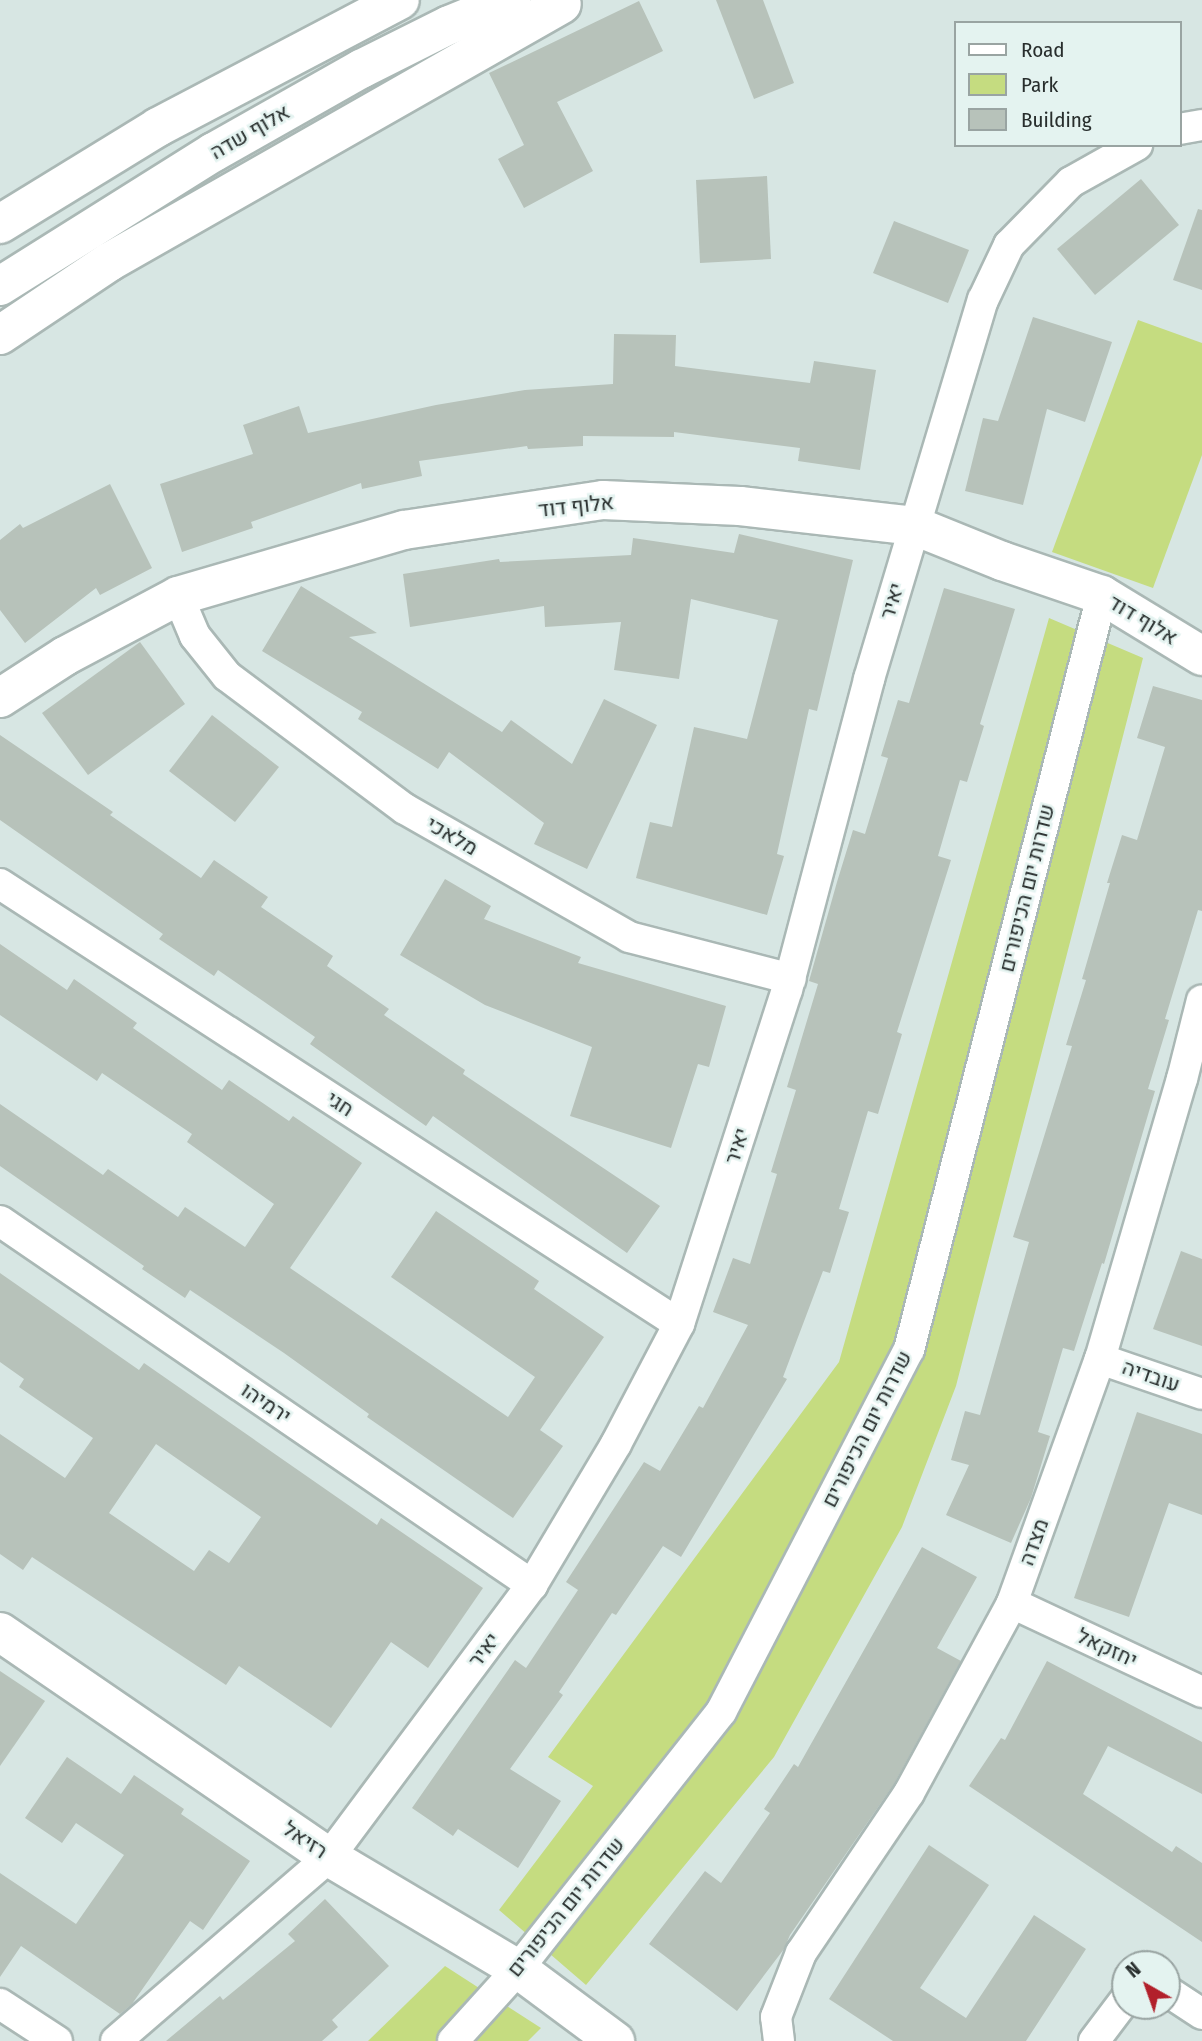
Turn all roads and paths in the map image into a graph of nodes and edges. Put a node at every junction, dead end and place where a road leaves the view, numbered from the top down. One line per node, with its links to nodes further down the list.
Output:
1 (387, 0): 5 (street)
2 (400, 0): 5 (street)
3 (511, 0): 6 (street, אלוף שדה)
4 (568, 2): 6 (street); 12 (street)
5 (326, 37): 10 (street)
6 (361, 69): 11 (street, אלוף שדה)
7 (1202, 125): 8 (street)
8 (1181, 129)
9 (1133, 147): 13 (street, יאיר)
10 (0, 224)
11 (0, 286)
12 (0, 335)
13 (915, 526): 14 (street, אלוף דוד); 15 (street, אלוף דוד); 19 (street, יאיר)
14 (1102, 595): 16 (street, אלוף דוד); 31 (street, שדרות יום הכיפורים)
15 (178, 596): 17 (street, אלוף דוד); 19 (street, מלאכי)
16 (1202, 656)
17 (0, 698)
18 (0, 884): 23 (street, חגי)
19 (791, 979): 23 (street, יאיר)
20 (1202, 1000): 21 (street, מצדה)
21 (1192, 1081): 24 (street, מצדה)
22 (0, 1222): 26 (street, ירמיהו)
23 (679, 1324): 26 (street, יאיר)
24 (1100, 1359): 25 (street, עובדיה); 27 (street, מצדה)
25 (1202, 1394)
26 (532, 1585): 30 (street, יאיר)
27 (1012, 1603): 29 (street, יחזקאל); 40 (street, מצדה)
28 (0, 1632): 30 (street, רזיאל)
29 (1202, 1692)
30 (329, 1857): 31 (street, רזיאל); 37 (street, יאיר)
31 (518, 1969): 38 (street, שדרות יום הכיפורים); 39 (street, רזיאל)
32 (1181, 2000): 34 (street)
33 (0, 2004): 36 (street)
34 (1202, 2014)
35 (1111, 2019): 41 (street)
36 (57, 2041)
37 (117, 2041)
38 (453, 2041)
39 (615, 2041)
40 (779, 2041)
41 (1094, 2041)

